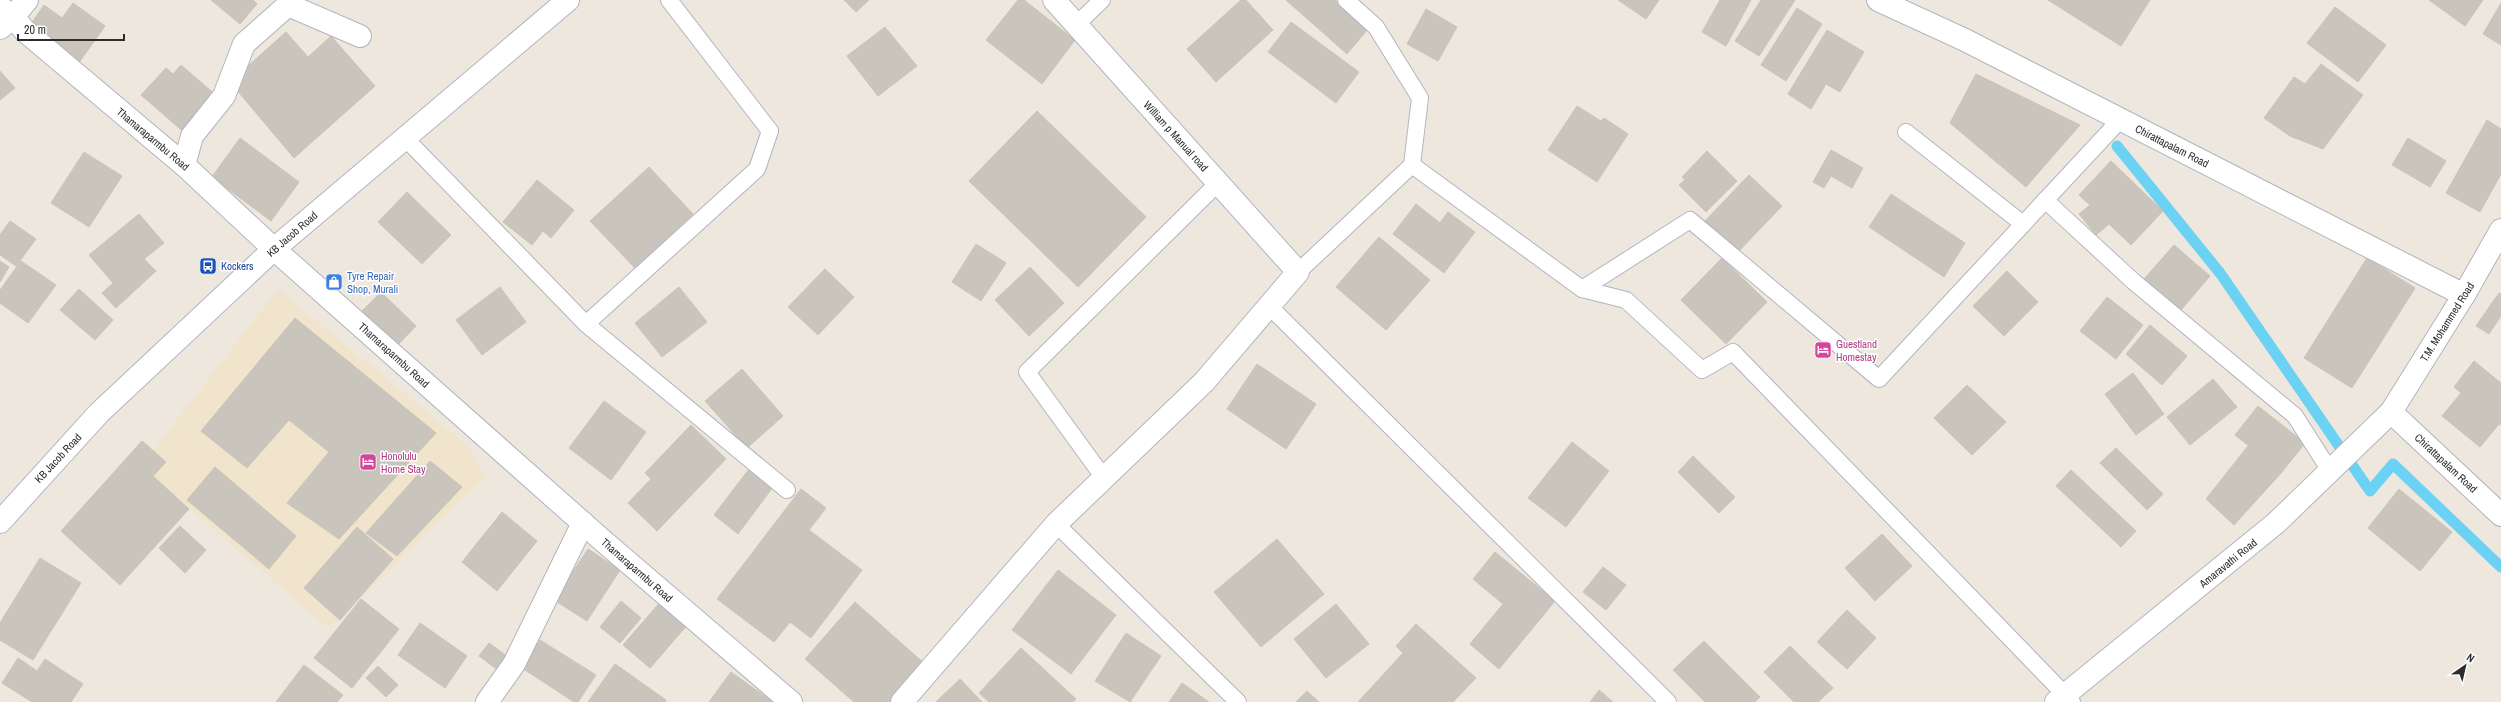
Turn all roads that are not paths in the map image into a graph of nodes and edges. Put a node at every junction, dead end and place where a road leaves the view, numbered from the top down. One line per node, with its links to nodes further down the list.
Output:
1 (27, 0): 8 (street)
2 (568, 0): 13 (street, KB Jacob Road)
3 (669, 0): 25 (lane)
4 (1054, 0): 9 (street, William p Manual road)
5 (1102, 0): 9 (lane)
6 (1346, 0): 15 (lane)
7 (1878, 0): 11 (street, Chirattapalam Road)
8 (4, 17): 14 (street, Thamaraparmbu Road)
9 (1076, 25): 16 (street, William p Manual road)
10 (360, 36): 14 (street)
11 (2120, 120): 17 (lane); 23 (street, Chirattapalam Road)
12 (1906, 132): 18 (lane)
13 (405, 138): 20 (street, KB Jacob Road); 25 (lane)
14 (184, 165): 20 (street, Thamaraparmbu Road)
15 (1412, 166): 21 (lane); 22 (lane)
16 (1218, 183): 21 (street, William p Manual road); 28 (lane)
17 (2045, 200): 18 (lane); 27 (lane)
18 (2024, 224): 22 (lane)
19 (2501, 230): 23 (street, T.M. Mohammed Road)
20 (274, 248): 31 (street, KB Jacob Road); 32 (street, Thamaraparmbu Road)
21 (1298, 272): 24 (street)
22 (1582, 289): 34 (lane)
23 (2464, 295): 26 (street, T.M. Mohammed Road)
24 (1269, 306): 28 (street); 39 (lane)
25 (586, 324): 29 (lane)
26 (2391, 412): 27 (street, Amaravathi Road); 30 (street, Chirattapalam Road)
27 (2334, 468): 34 (street, Amaravathi Road)
28 (1104, 478): 33 (street)
29 (787, 490)
30 (2501, 515)
31 (0, 522)
32 (583, 523): 35 (street); 36 (street, Thamaraparmbu Road)
33 (1056, 524): 37 (street); 38 (lane)
34 (2064, 700)
35 (487, 702)
36 (791, 702)
37 (902, 702)
38 (1238, 702)
39 (1668, 702)

